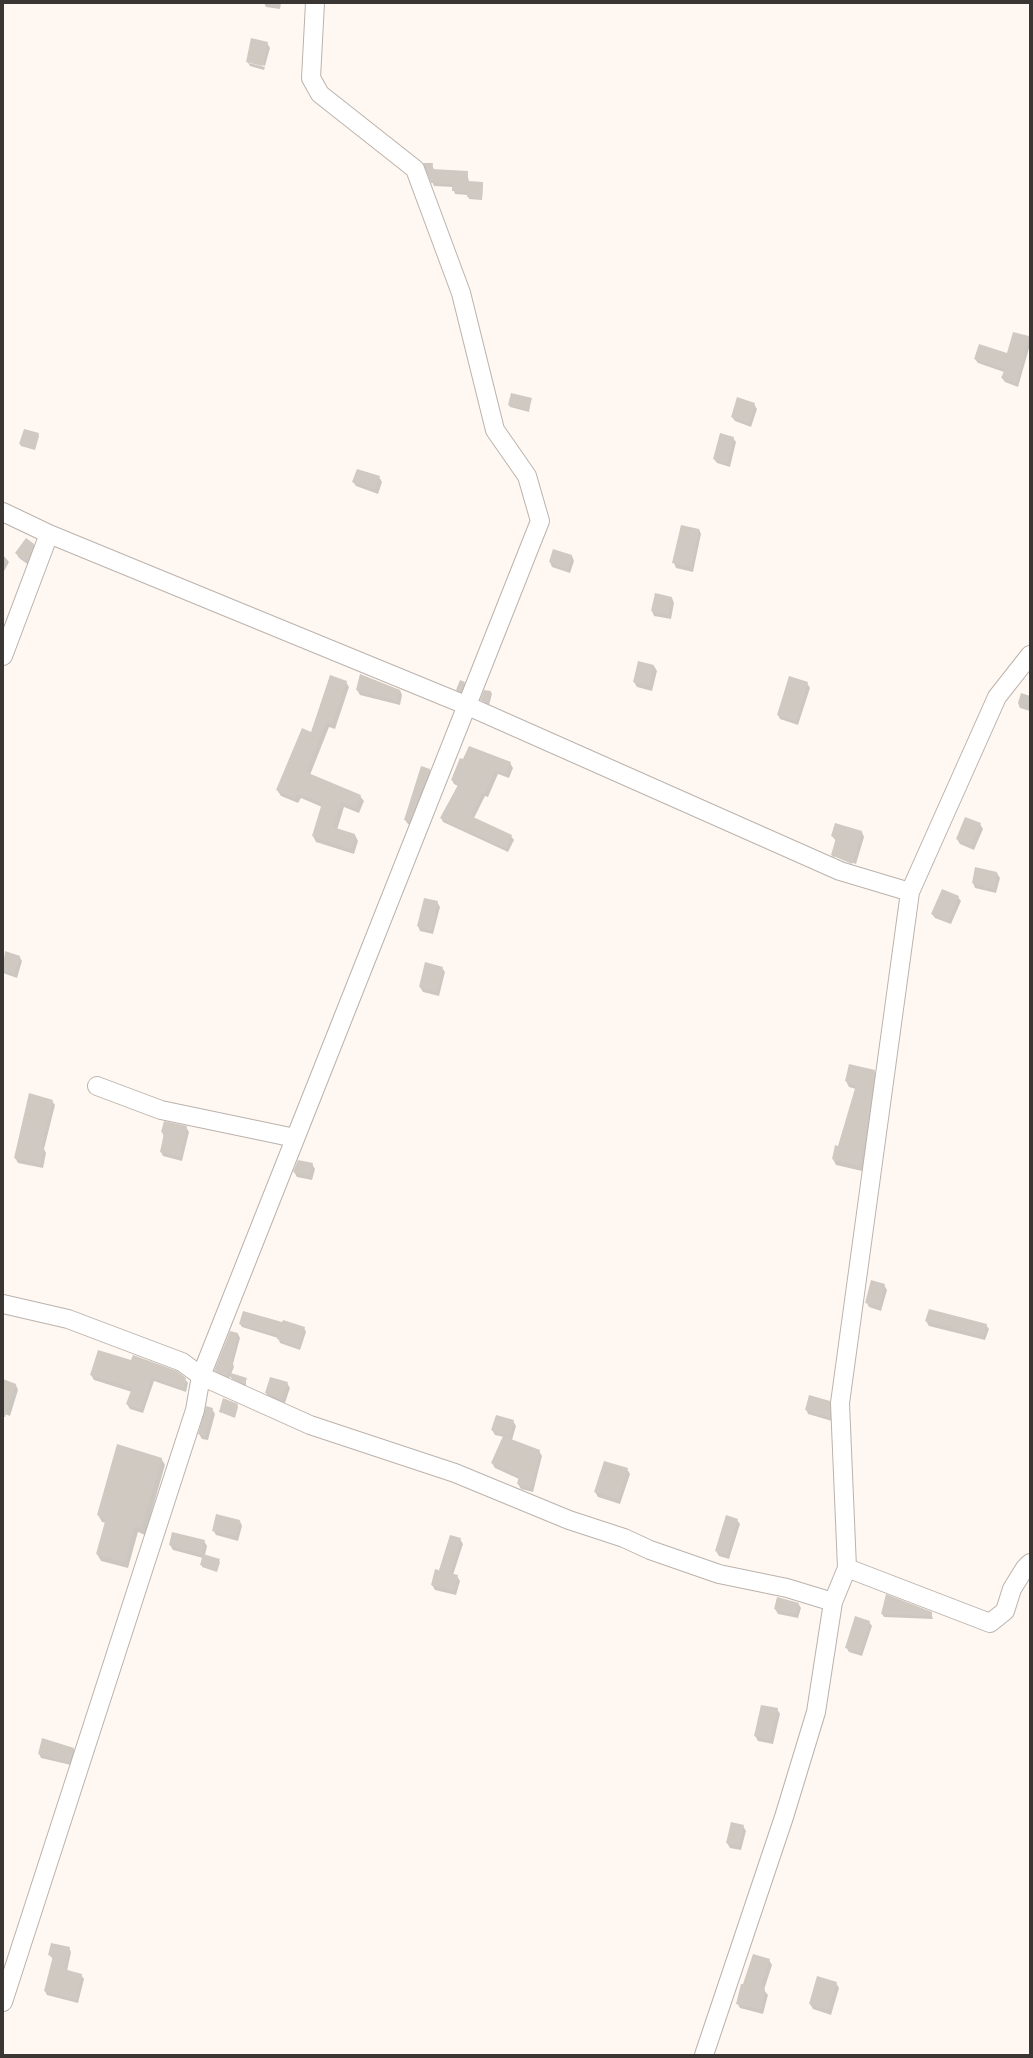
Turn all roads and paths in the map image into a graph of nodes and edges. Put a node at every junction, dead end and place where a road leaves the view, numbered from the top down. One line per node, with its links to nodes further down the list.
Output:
1 (315, 3): 6 (street)
2 (3, 512): 3 (street)
3 (49, 534): 5 (street); 6 (street)
4 (1030, 655): 7 (street)
5 (3, 656)
6 (468, 706): 7 (street); 9 (street)
7 (910, 892): 13 (street)
8 (97, 1086): 9 (street)
9 (295, 1138): 11 (street)
10 (3, 1304): 11 (street)
11 (201, 1376): 14 (street); 15 (street)
12 (1030, 1563): 13 (street)
13 (847, 1568): 14 (street)
14 (833, 1602): 16 (street)
15 (3, 2002)
16 (704, 2055)

